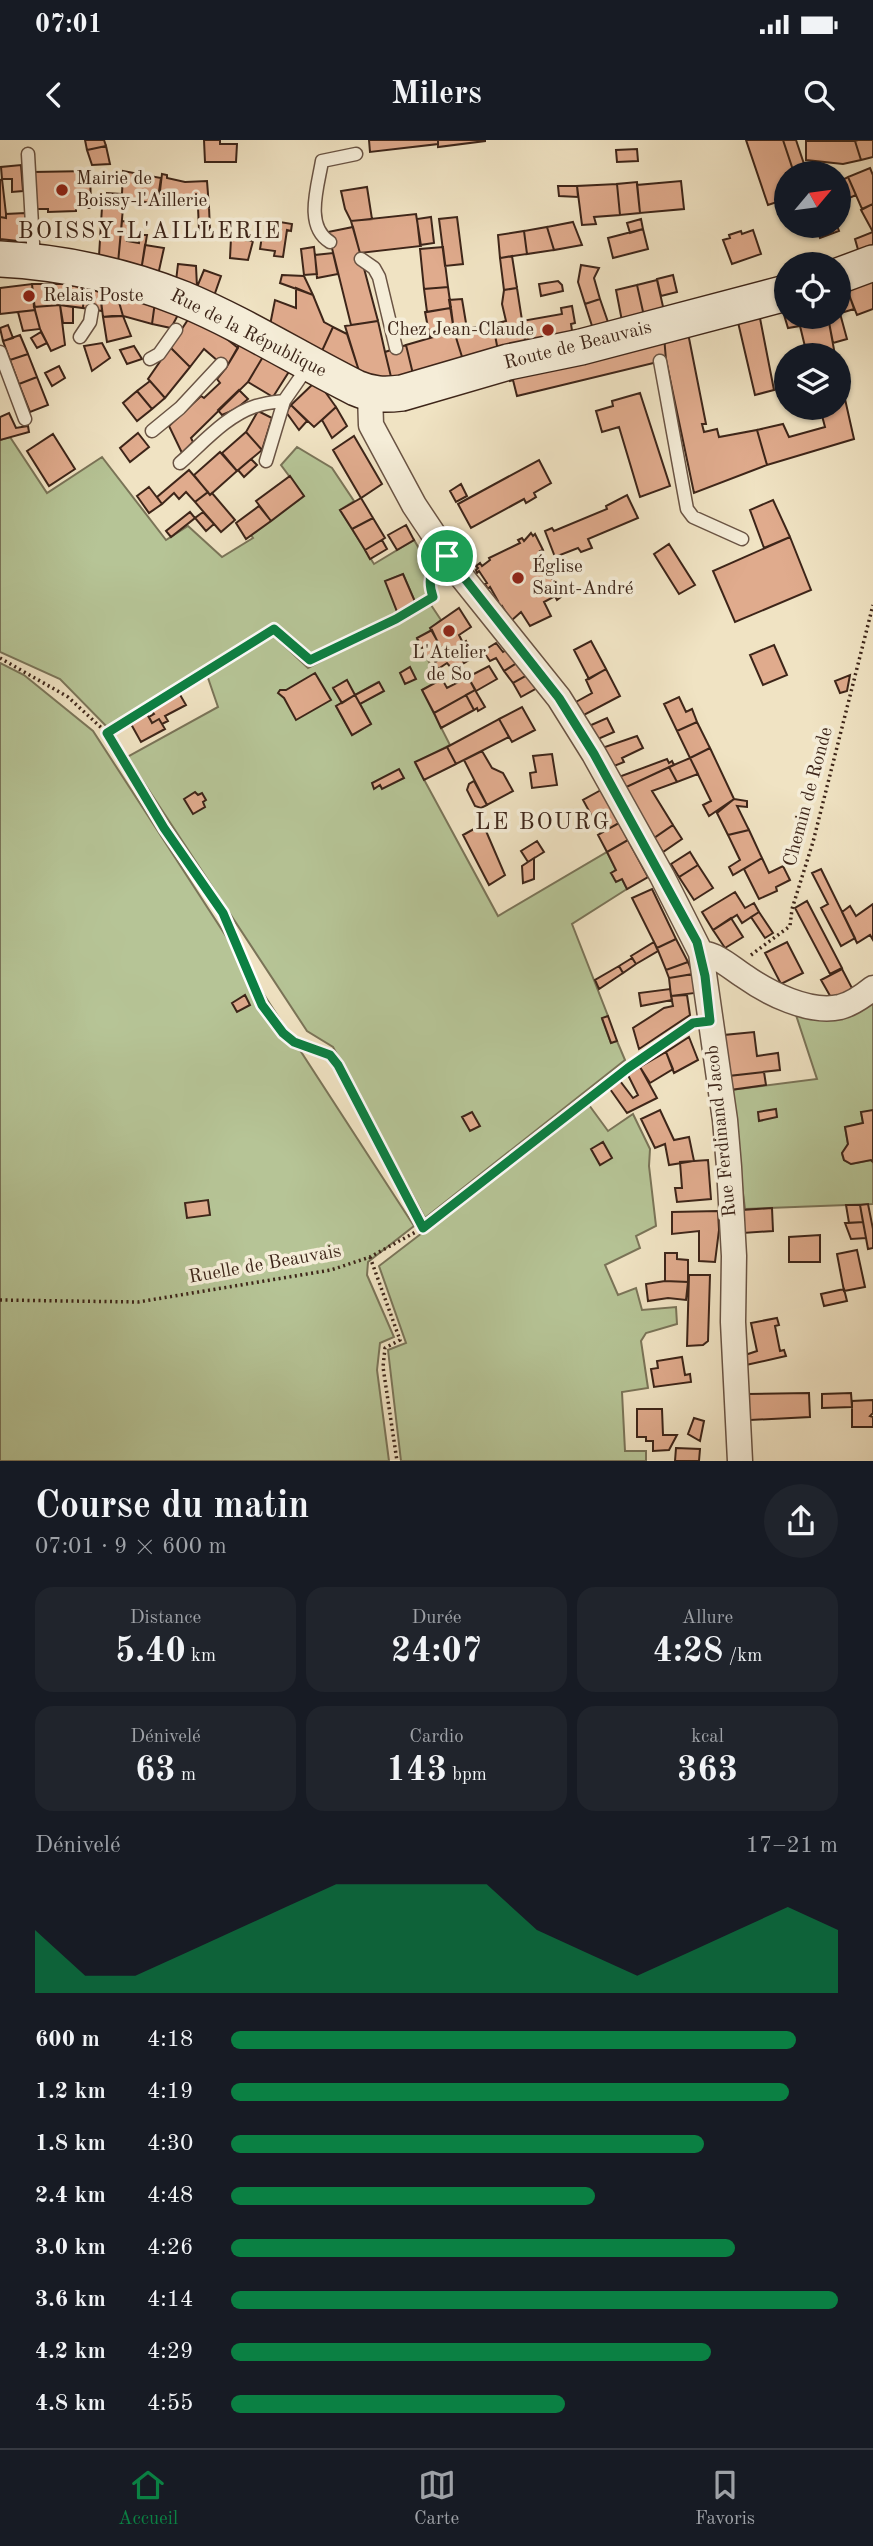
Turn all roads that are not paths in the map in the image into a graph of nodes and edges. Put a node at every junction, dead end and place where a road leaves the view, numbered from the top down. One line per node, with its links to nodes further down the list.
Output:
1 (29, 154): 5 (lane)
2 (356, 154): 3 (lane)
3 (330, 242)
4 (361, 259): 13 (lane)
5 (17, 260): 10 (main road, Rue de la République)
6 (873, 263): 7 (main road)
7 (851, 271)
8 (774, 298): 12 (main road, Route de Beauvais)
9 (92, 310): 11 (lane)
10 (185, 315): 15 (lane); 17 (main road, Rue de la République)
11 (80, 337)
12 (656, 342): 18 (main road, Route de Beauvais); 24 (lane)
13 (396, 348)
14 (0, 352): 20 (lane)
15 (150, 359)
16 (221, 364): 21 (lane)
17 (309, 365): 18 (main road, Rue de la République); 19 (lane)
18 (370, 394): 25 (street, Rue Ferdinand Jacob)
19 (284, 401): 22 (lane); 23 (lane)
20 (25, 419)
21 (152, 430)
22 (266, 461)
23 (180, 463)
24 (742, 539)
25 (701, 953): 26 (street); 27 (street, Rue Ferdinand Jacob)
26 (873, 988)
27 (740, 1461)

